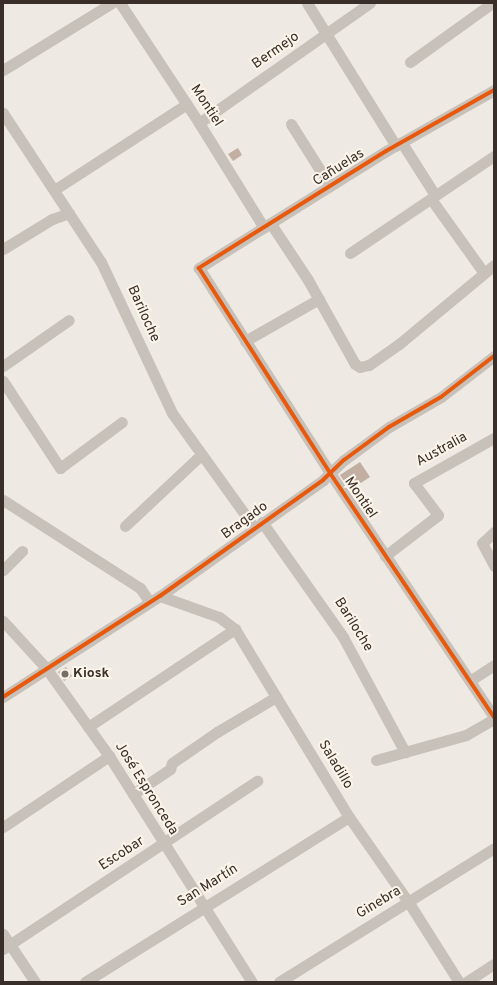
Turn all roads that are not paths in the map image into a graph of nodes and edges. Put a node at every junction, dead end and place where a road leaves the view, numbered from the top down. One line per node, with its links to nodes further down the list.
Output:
1 (112, 3): 8 (street)
2 (120, 3): 10 (street, Montiel)
3 (307, 3): 6 (street)
4 (370, 3): 6 (street, Bermejo)
5 (492, 3): 7 (street)
6 (326, 34): 12 (street, Bermejo); 14 (street)
7 (410, 62)
8 (3, 70)
9 (494, 90): 14 (street, Cañuelas)
10 (187, 104): 12 (street, Montiel); 17 (street)
11 (3, 112): 17 (street, Bariloche)
12 (199, 123): 20 (street, Montiel)
13 (291, 124): 16 (street)
14 (399, 145): 16 (street, Cañuelas); 18 (street)
15 (494, 156): 18 (street)
16 (330, 186): 20 (street, Cañuelas)
17 (54, 190): 19 (street, Bariloche)
18 (433, 197): 22 (street); 25 (street)
19 (69, 213): 21 (street); 34 (street, Bariloche)
20 (268, 226): 24 (street, Cañuelas); 26 (street, Montiel)
21 (3, 250)
22 (350, 253)
23 (494, 265): 25 (street)
24 (199, 268): 28 (street, Montiel)
25 (484, 273): 26 (street, Montiel)
26 (319, 299): 28 (street)
27 (69, 320): 30 (street)
28 (245, 342): 35 (street, Montiel)
29 (494, 356): 35 (street, Bragado)
30 (3, 366)
31 (3, 381): 32 (street)
32 (122, 422)
33 (494, 438): 41 (street, Australia)
34 (202, 454): 37 (street, Bariloche); 38 (street)
35 (330, 473): 37 (street, Bragado); 41 (street, Montiel)
36 (3, 500): 45 (street)
37 (258, 525): 44 (street, Bragado); 55 (street, Bariloche)
38 (125, 526)
39 (494, 532): 42 (street)
40 (22, 551): 43 (street)
41 (385, 556): 50 (street, Montiel)
42 (494, 565)
43 (3, 570)
44 (160, 596): 45 (street, Bragado); 47 (street, Saladillo)
45 (149, 602): 49 (street, Bragado)
46 (3, 621): 49 (street, José Espronceda)
47 (235, 629): 52 (street, Saladillo); 54 (street)
48 (494, 665): 50 (street)
49 (46, 668): 51 (street, Bragado); 54 (street, José Espronceda)
50 (471, 680): 53 (street, Montiel)
51 (3, 697)
52 (276, 697): 59 (street); 60 (street, Saladillo)
53 (494, 718): 55 (street)
54 (88, 728): 56 (street, José Espronceda)
55 (405, 752): 57 (street)
56 (109, 756): 59 (street, José Espronceda); 61 (street)
57 (376, 760)
58 (257, 781): 62 (street, Escobar)
59 (133, 794): 62 (street, José Espronceda)
60 (349, 817): 64 (street, Saladillo); 65 (street, San Martín)
61 (3, 826)
62 (164, 845): 65 (street, José Espronceda); 67 (street, Escobar)
63 (494, 848): 64 (street, Ginebra)
64 (409, 903): 72 (street, Ginebra); 73 (street, Saladillo)
65 (204, 906): 70 (street, San Martín); 71 (street, José Espronceda)
66 (3, 934): 67 (street)
67 (6, 946): 69 (street)
68 (494, 964): 74 (street)
69 (35, 982)
70 (85, 982)
71 (252, 982)
72 (279, 982)
73 (459, 982)
74 (466, 982)

